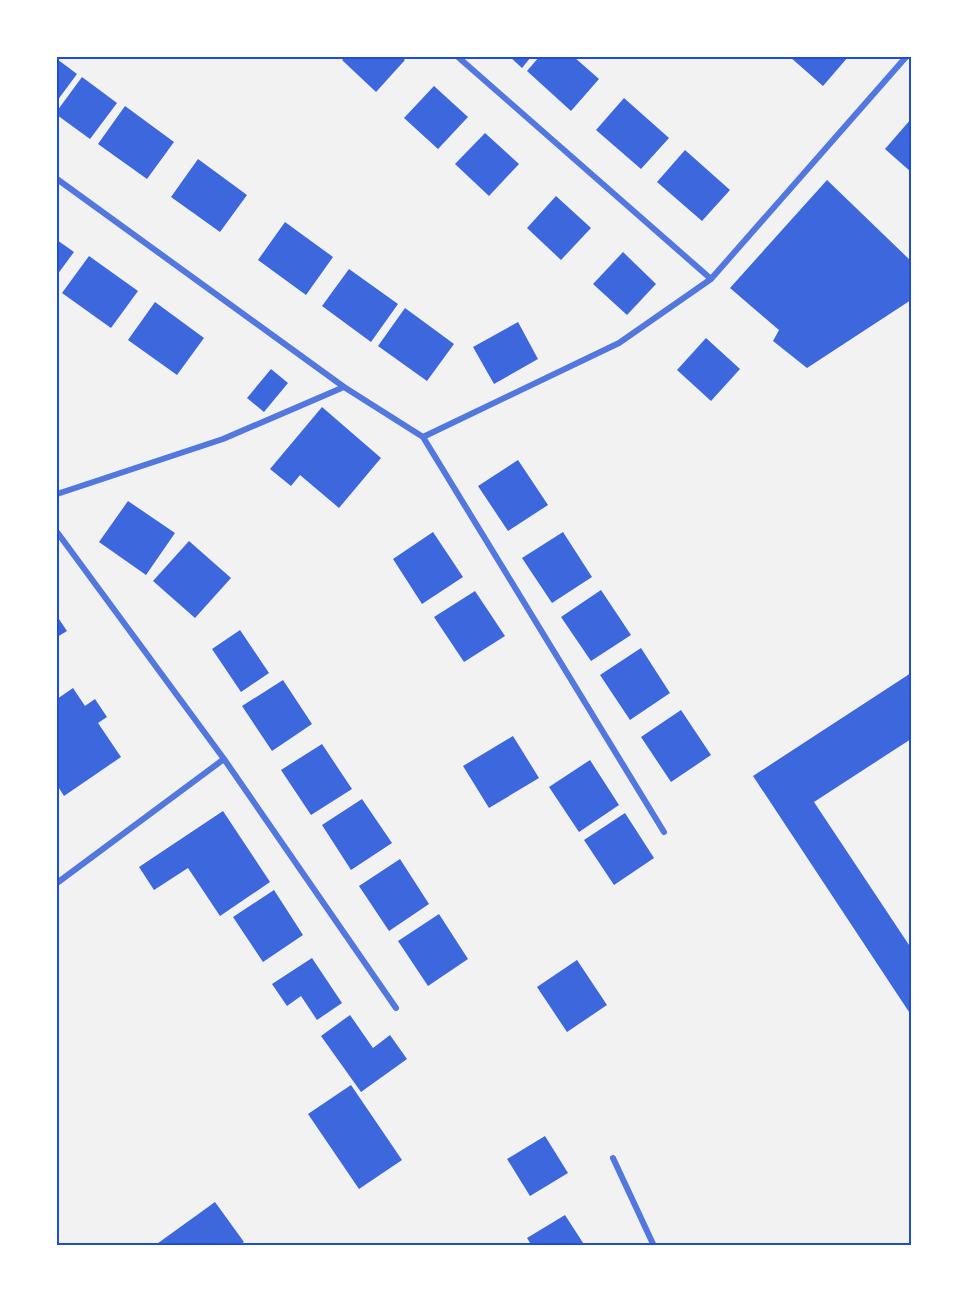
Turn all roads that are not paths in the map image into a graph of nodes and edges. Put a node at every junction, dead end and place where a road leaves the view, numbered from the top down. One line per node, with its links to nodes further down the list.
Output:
1 (458, 57): 4 (street)
2 (906, 57): 4 (street)
3 (57, 179): 5 (street)
4 (711, 279): 6 (street)
5 (344, 387): 6 (street); 7 (street)
6 (423, 437): 10 (street)
7 (57, 494)
8 (57, 532): 9 (street)
9 (224, 759): 11 (street); 12 (street)
10 (664, 832)
11 (57, 883)
12 (396, 1008)
13 (613, 1158): 14 (street)
14 (654, 1246)

